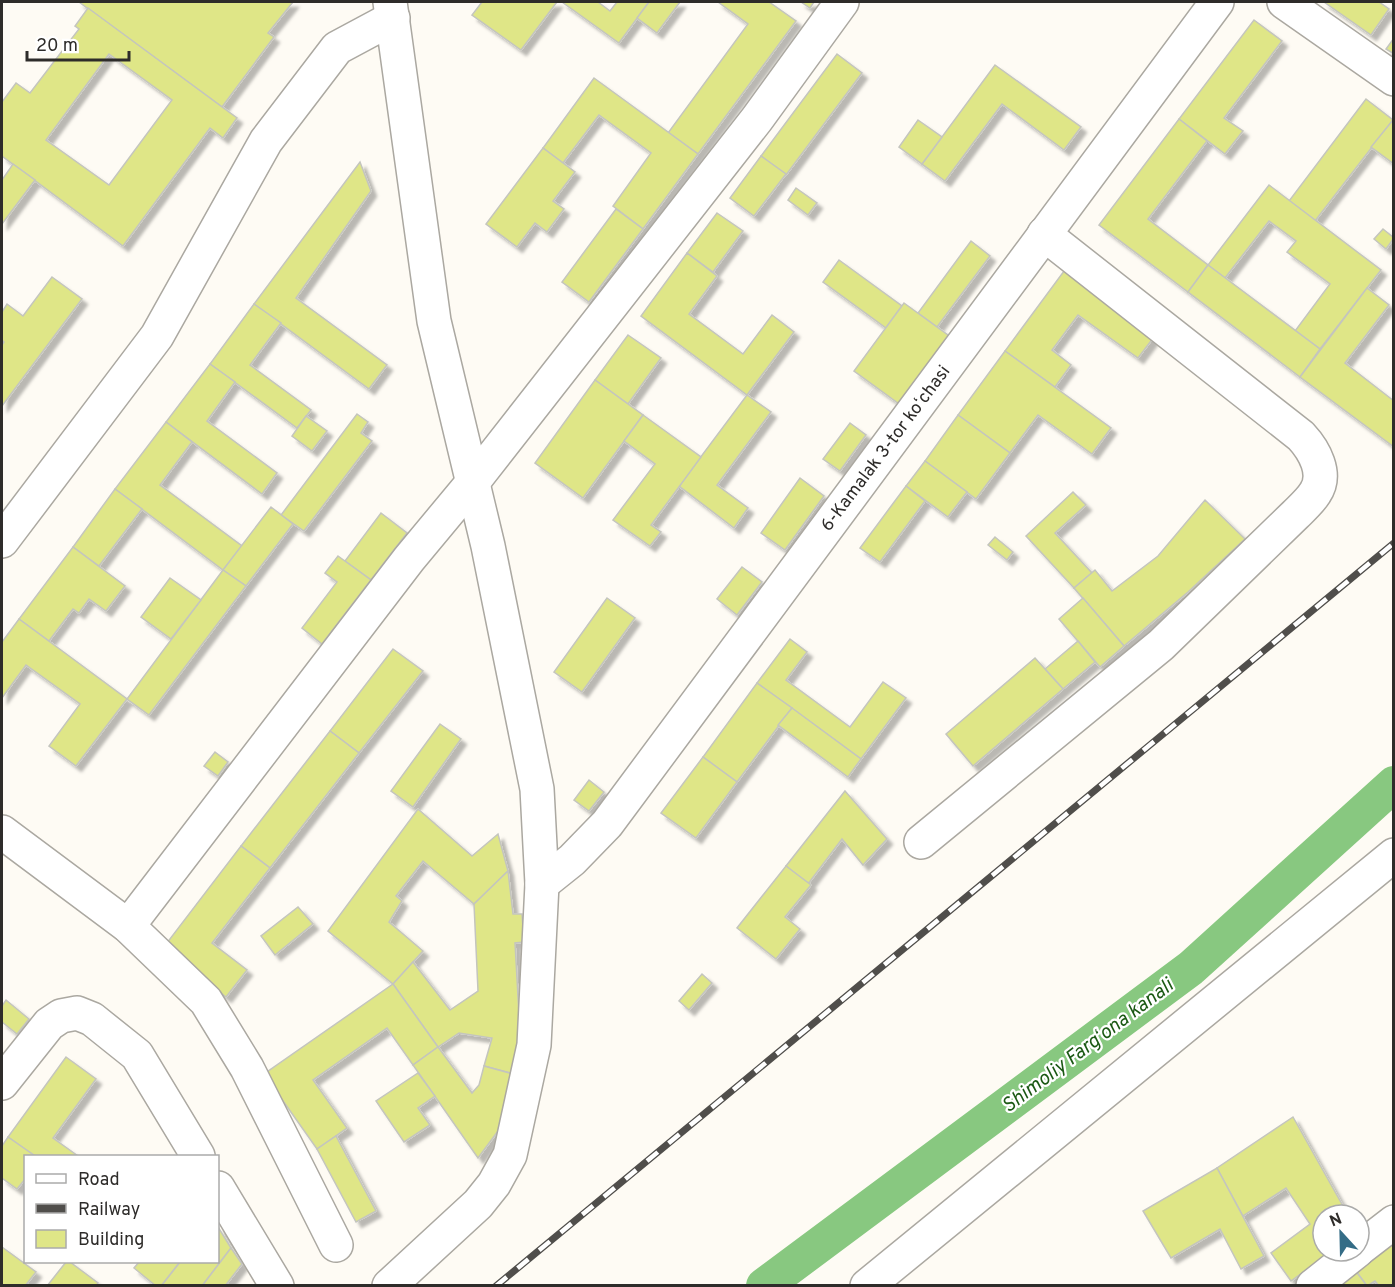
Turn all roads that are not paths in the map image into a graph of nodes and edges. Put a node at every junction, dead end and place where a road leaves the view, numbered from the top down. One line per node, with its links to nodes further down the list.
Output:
1 (842, 2): 7 (street)
2 (1216, 2): 6 (street, 6-Kamalak 3-tor koʻchasi)
3 (1284, 2): 5 (street)
4 (392, 10): 7 (street); 8 (street)
5 (1394, 79)
6 (1044, 234): 10 (street); 12 (street, 6-Kamalak 3-tor koʻchasi)
7 (473, 482): 12 (street); 13 (street)
8 (2, 541)
9 (2, 832): 13 (street)
10 (921, 842)
11 (1394, 855): 23 (street)
12 (542, 884): 22 (street)
13 (128, 926): 19 (street)
14 (2, 1083): 15 (street)
15 (197, 1155)
16 (219, 1190): 21 (street)
17 (1394, 1222): 18 (street)
18 (1371, 1240)
19 (336, 1245)
20 (1342, 1263): 24 (street)
21 (276, 1286)
22 (389, 1286)
23 (867, 1286)
24 (1313, 1286)

